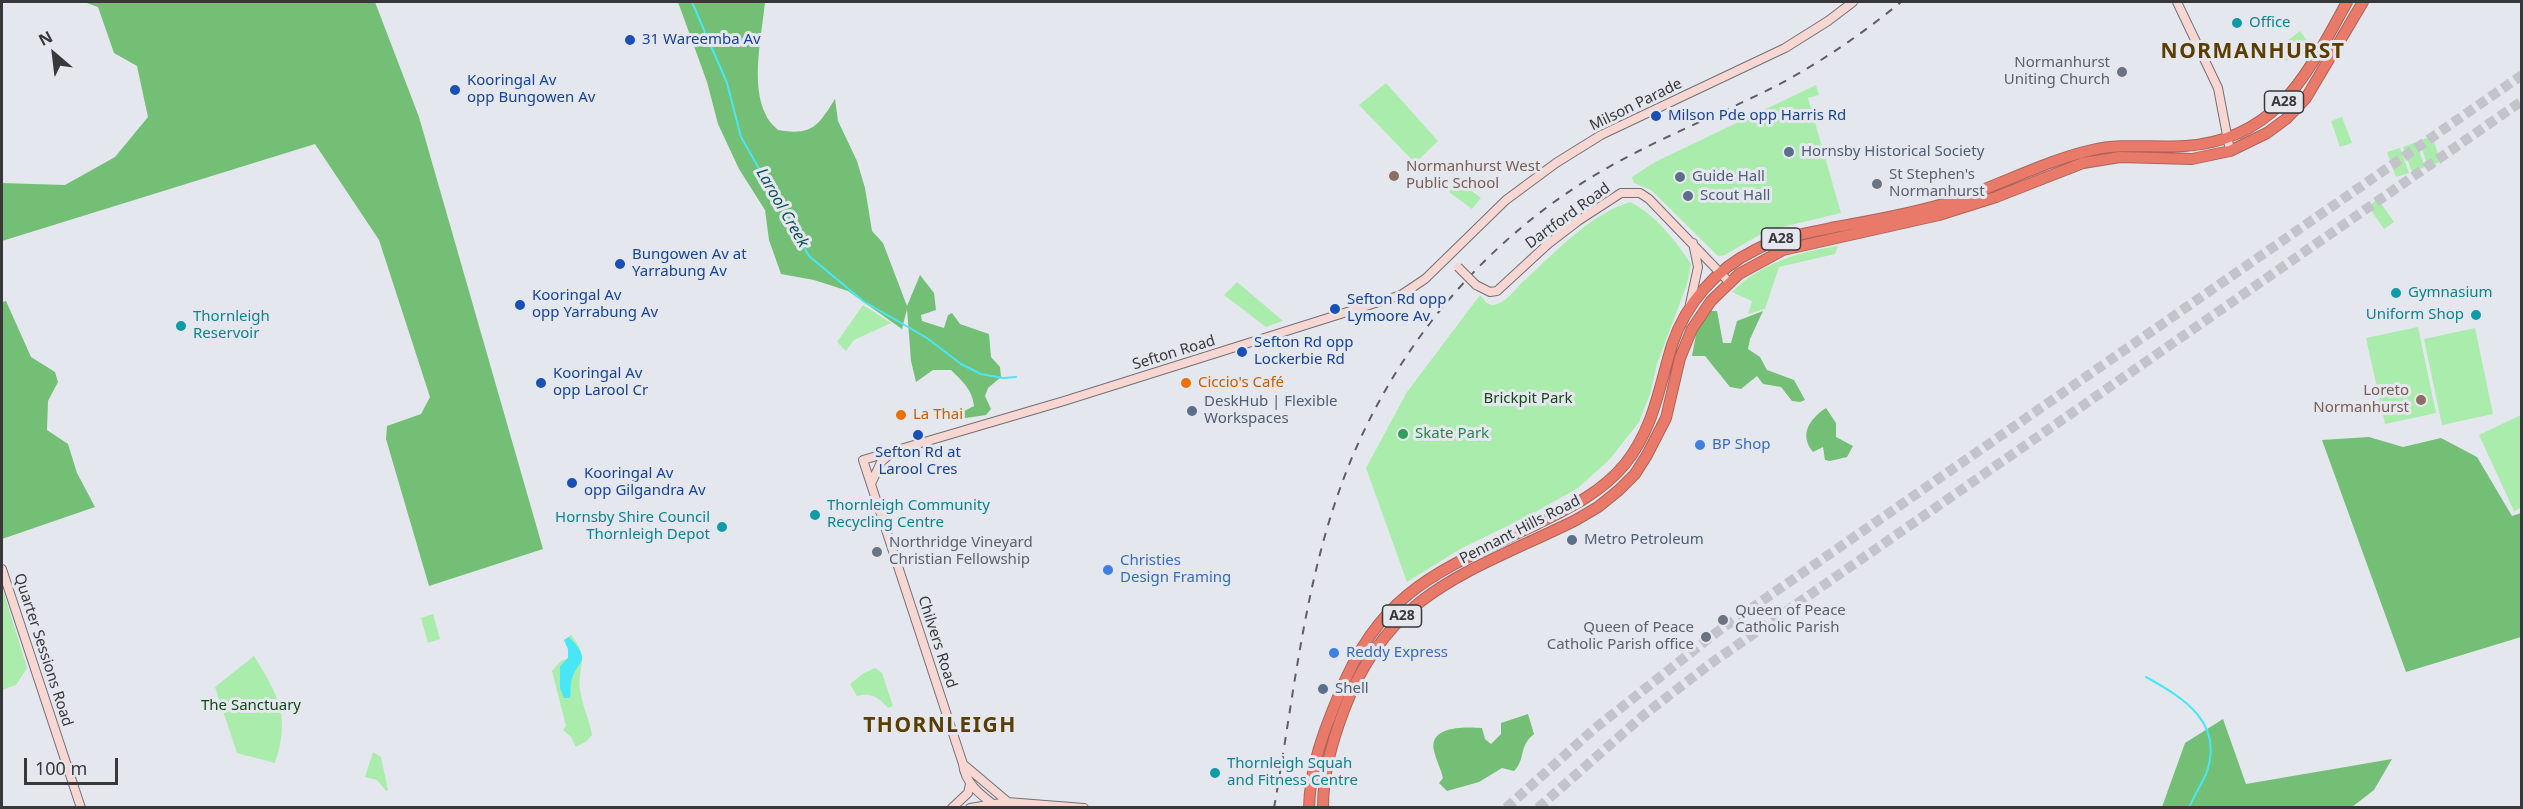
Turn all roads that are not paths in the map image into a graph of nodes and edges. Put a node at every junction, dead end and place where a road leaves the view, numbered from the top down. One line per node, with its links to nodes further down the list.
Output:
1 (1853, 2): 8 (street, Milson Parade)
2 (2177, 2): 5 (street)
3 (2347, 2): 5 (highway, Pennant Hills Road / A28)
4 (2363, 2): 6 (highway, Pennant Hills Road / A28)
5 (2227, 137): 6 (street); 9 (highway, Pennant Hills Road / A28)
6 (2230, 152): 10 (highway, Pennant Hills Road / A28)
7 (1693, 243): 8 (street, Dartford Road, bridge); 9 (street, Dartford Road); 11 (street)
8 (1447, 257): 12 (street, Sefton Road)
9 (1720, 272): 10 (street, Dartford Road); 11 (highway, Pennant Hills Road / A28)
10 (1729, 282): 26 (highway, Pennant Hills Road / A28)
11 (1690, 308): 25 (highway, Pennant Hills Road / A28)
12 (896, 450): 13 (street, Sefton Road); 14 (street)
13 (863, 460): 14 (street, Chilvers Road)
14 (870, 484): 16 (street, Chilvers Road)
15 (2, 569): 21 (street, Quarter Sessions Road)
16 (963, 764): 17 (street, Chilvers Road); 18 (street)
17 (970, 784): 19 (street, Chilvers Road); 22 (street)
18 (986, 784): 19 (street); 20 (street)
19 (995, 806): 20 (street); 23 (street)
20 (1010, 806): 24 (street)
21 (81, 807)
22 (952, 807)
23 (970, 807)
24 (1084, 807)
25 (1309, 807)
26 (1323, 807)

